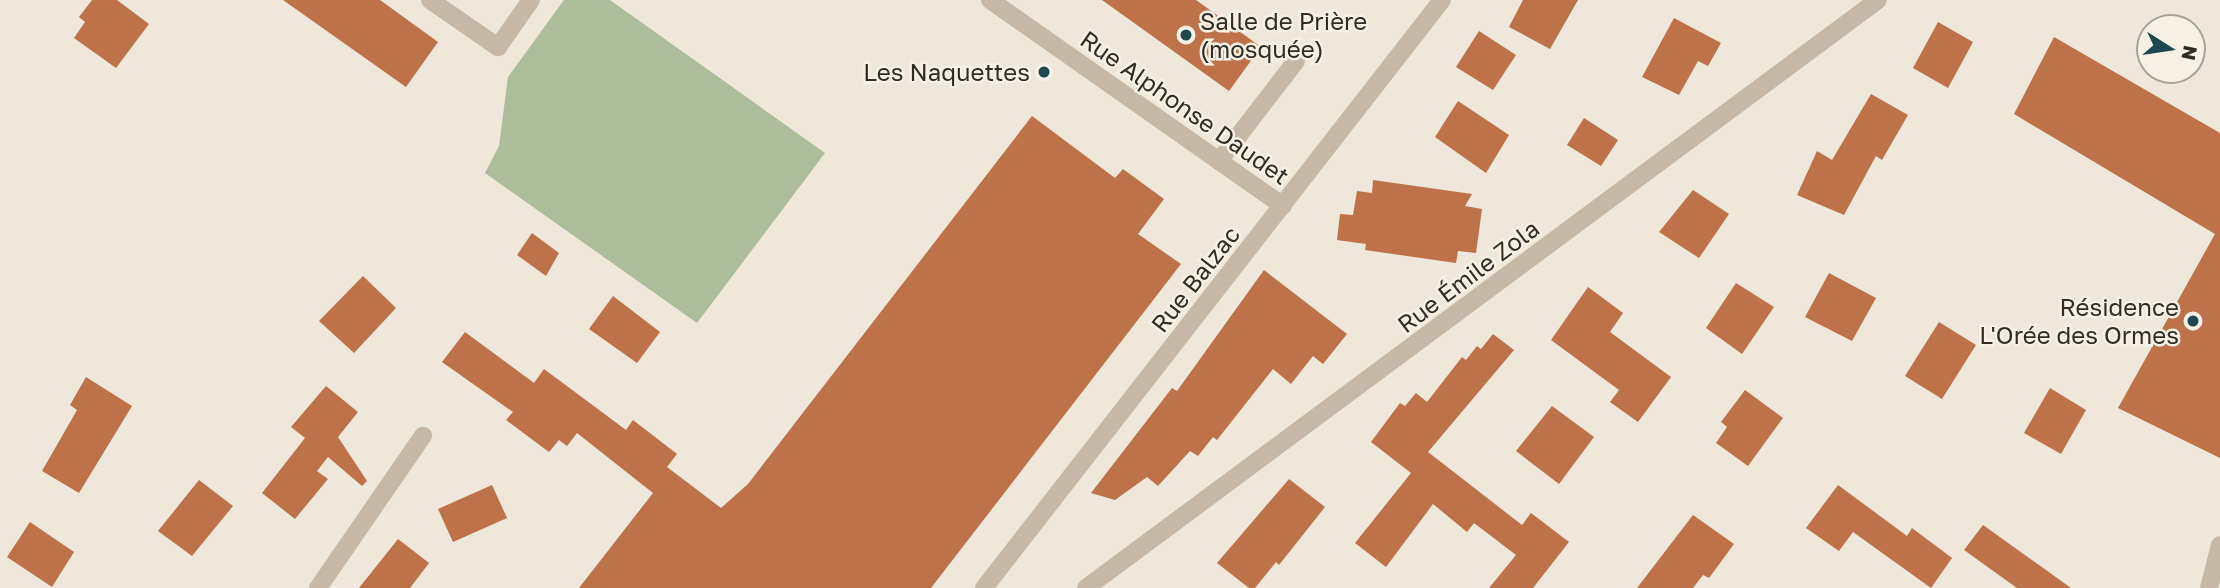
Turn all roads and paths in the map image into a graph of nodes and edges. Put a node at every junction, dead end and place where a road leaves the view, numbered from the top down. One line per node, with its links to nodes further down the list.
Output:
1 (430, 0): 2 (street)
2 (531, 0)
3 (990, 0): 7 (street, Rue Alphonse Daudet)
4 (1442, 0): 8 (street, Rue Balzac)
5 (1878, 0): 13 (street, Rue Émile Zola)
6 (1296, 61): 7 (street)
7 (1219, 161): 8 (street, Rue Alphonse Daudet)
8 (1283, 206): 12 (street, Rue Balzac)
9 (423, 436): 11 (street)
10 (2220, 545): 14 (street)
11 (318, 588)
12 (984, 588)
13 (1086, 588)
14 (2208, 588)

